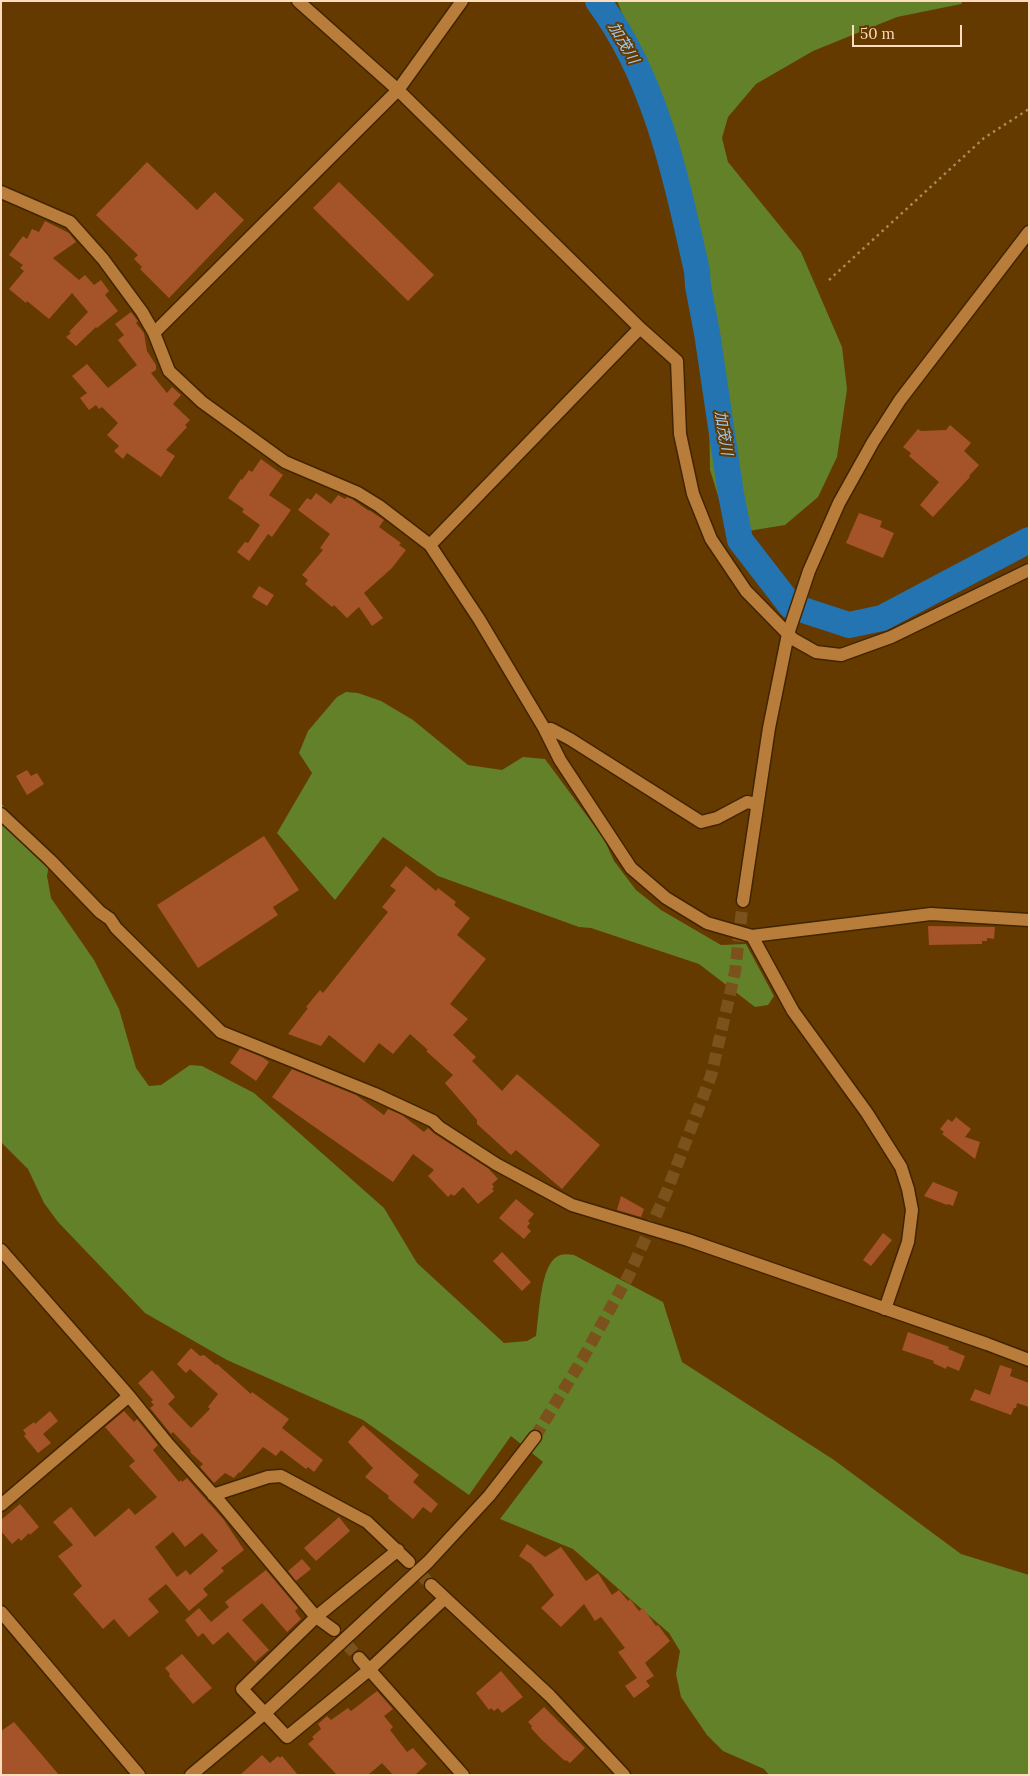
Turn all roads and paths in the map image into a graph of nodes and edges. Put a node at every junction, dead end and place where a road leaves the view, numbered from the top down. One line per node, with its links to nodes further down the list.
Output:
1 (298, 1): 3 (street)
2 (462, 1): 3 (street)
3 (398, 90): 8 (street); 9 (street)
4 (1029, 109): 7 (path)
5 (1, 192): 9 (street)
6 (1029, 232): 12 (street)
7 (829, 280)
8 (640, 328): 10 (street); 12 (street)
9 (154, 333): 10 (street)
10 (430, 545): 13 (street)
11 (1029, 570): 12 (street)
12 (788, 634): 14 (street)
13 (545, 730): 14 (street); 18 (street)
14 (757, 804): 16 (street)
15 (1, 814): 20 (street)
16 (743, 901)
17 (1029, 920): 18 (street)
18 (752, 936): 20 (street)
19 (1, 1250): 22 (street)
20 (885, 1309): 21 (street)
21 (1029, 1360)
22 (129, 1396): 24 (street); 25 (street)
23 (535, 1437): 35 (street)
24 (213, 1495): 26 (street); 31 (street)
25 (1, 1505)
26 (398, 1550): 27 (street); 31 (street)
27 (409, 1562)
28 (431, 1585): 29 (street)
29 (445, 1598): 34 (street); 39 (street)
30 (1, 1612): 36 (street)
31 (316, 1617): 32 (street); 35 (street)
32 (334, 1630)
33 (359, 1658): 34 (street)
34 (369, 1670): 35 (street); 38 (street)
35 (264, 1714): 37 (street)
36 (140, 1775)
37 (191, 1775)
38 (463, 1775)
39 (624, 1775)

